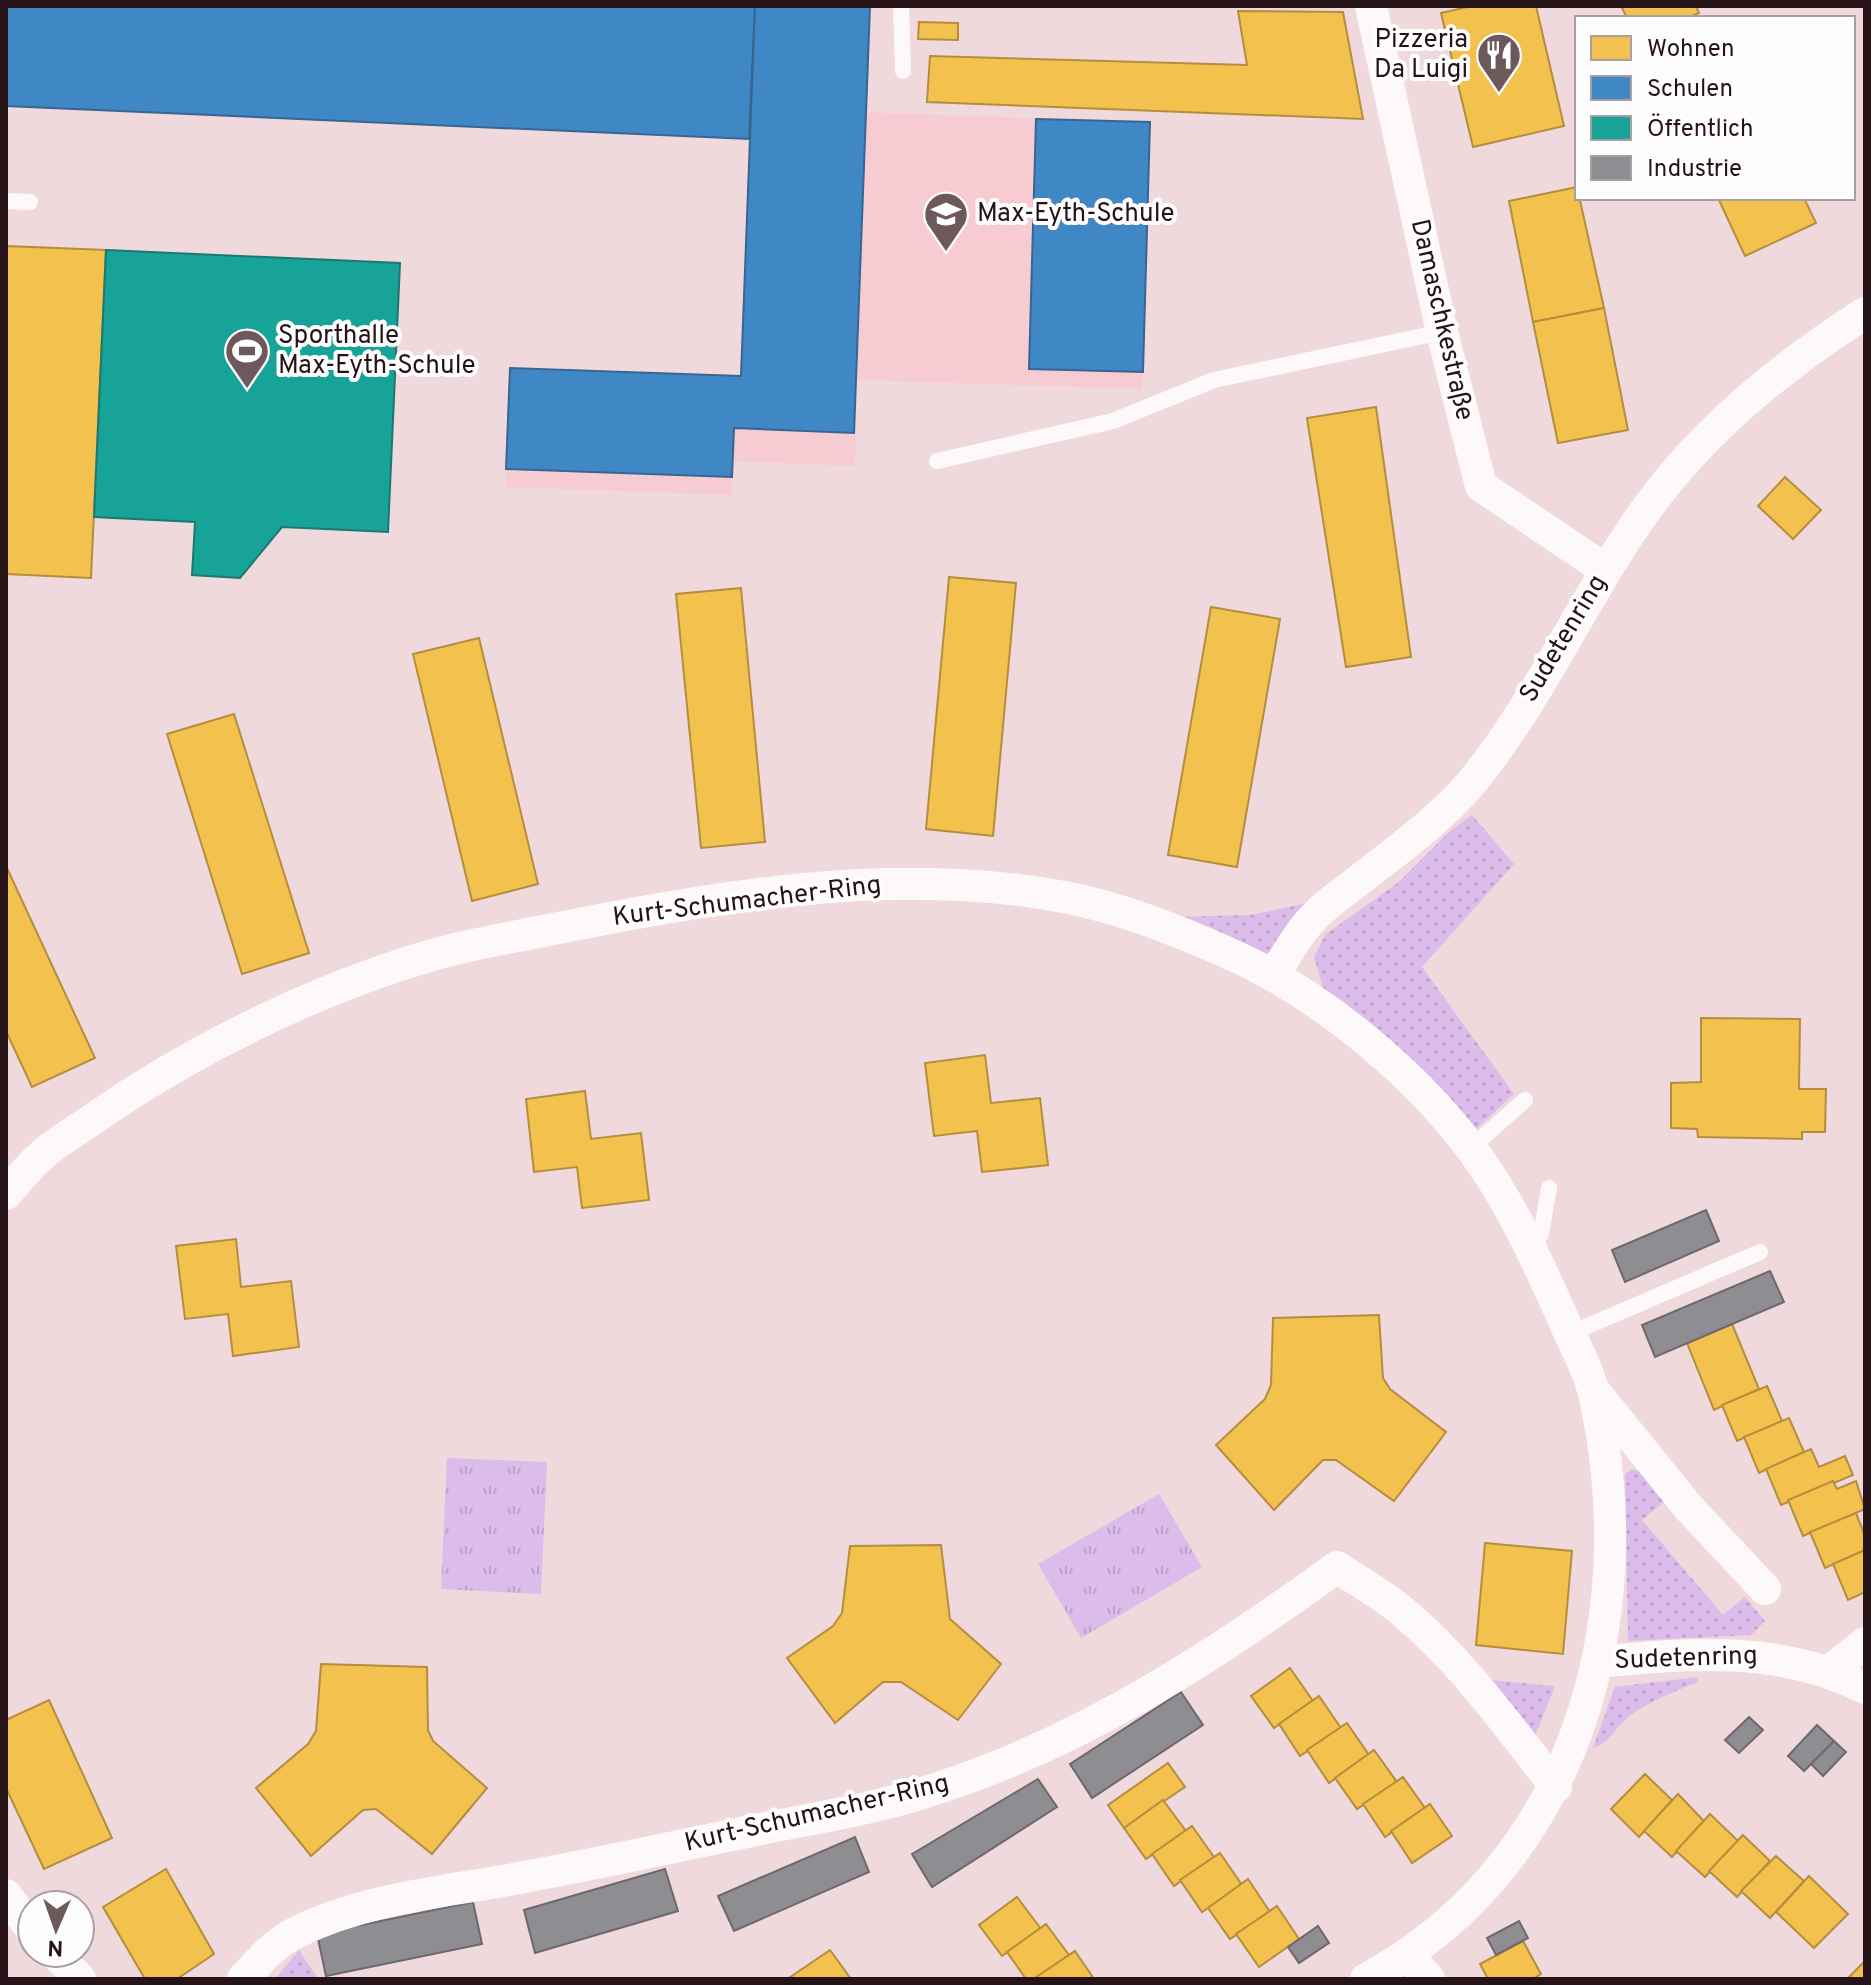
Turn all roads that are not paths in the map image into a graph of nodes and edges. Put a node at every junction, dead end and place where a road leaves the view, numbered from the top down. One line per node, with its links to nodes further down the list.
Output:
1 (901, 6): 3 (lane)
2 (1371, 6): 7 (street, Damaschkestraße)
3 (903, 71)
4 (6, 201): 5 (lane)
5 (30, 202)
6 (1865, 313): 9 (street, Sudetenring)
7 (1442, 332): 8 (lane); 9 (street, Damaschkestraße)
8 (937, 461)
9 (1606, 570): 10 (street, Sudetenring)
10 (1274, 975): 12 (street, Kurt-Schumacher-Ring); 14 (street, Kurt-Schumacher-Ring)
11 (1525, 1100): 12 (lane)
12 (1471, 1148): 15 (street, Kurt-Schumacher-Ring)
13 (1549, 1188): 15 (lane)
14 (6, 1194)
15 (1531, 1245): 17 (street, Kurt-Schumacher-Ring)
16 (1760, 1252): 17 (lane)
17 (1569, 1334): 18 (street, Kurt-Schumacher-Ring)
18 (1594, 1391): 19 (street); 21 (street, Kurt-Schumacher-Ring)
19 (1765, 1589)
20 (1865, 1643): 22 (street)
21 (1598, 1662): 22 (street, Sudetenring); 24 (street, Kurt-Schumacher-Ring)
22 (1830, 1671): 23 (street, Sudetenring)
23 (1865, 1688)
24 (1556, 1787): 25 (street, Kurt-Schumacher-Ring); 26 (street, Kurt-Schumacher-Ring)
25 (1419, 1968): 27 (street, Kurt-Schumacher-Ring)
26 (243, 1979)
27 (1366, 1979)

